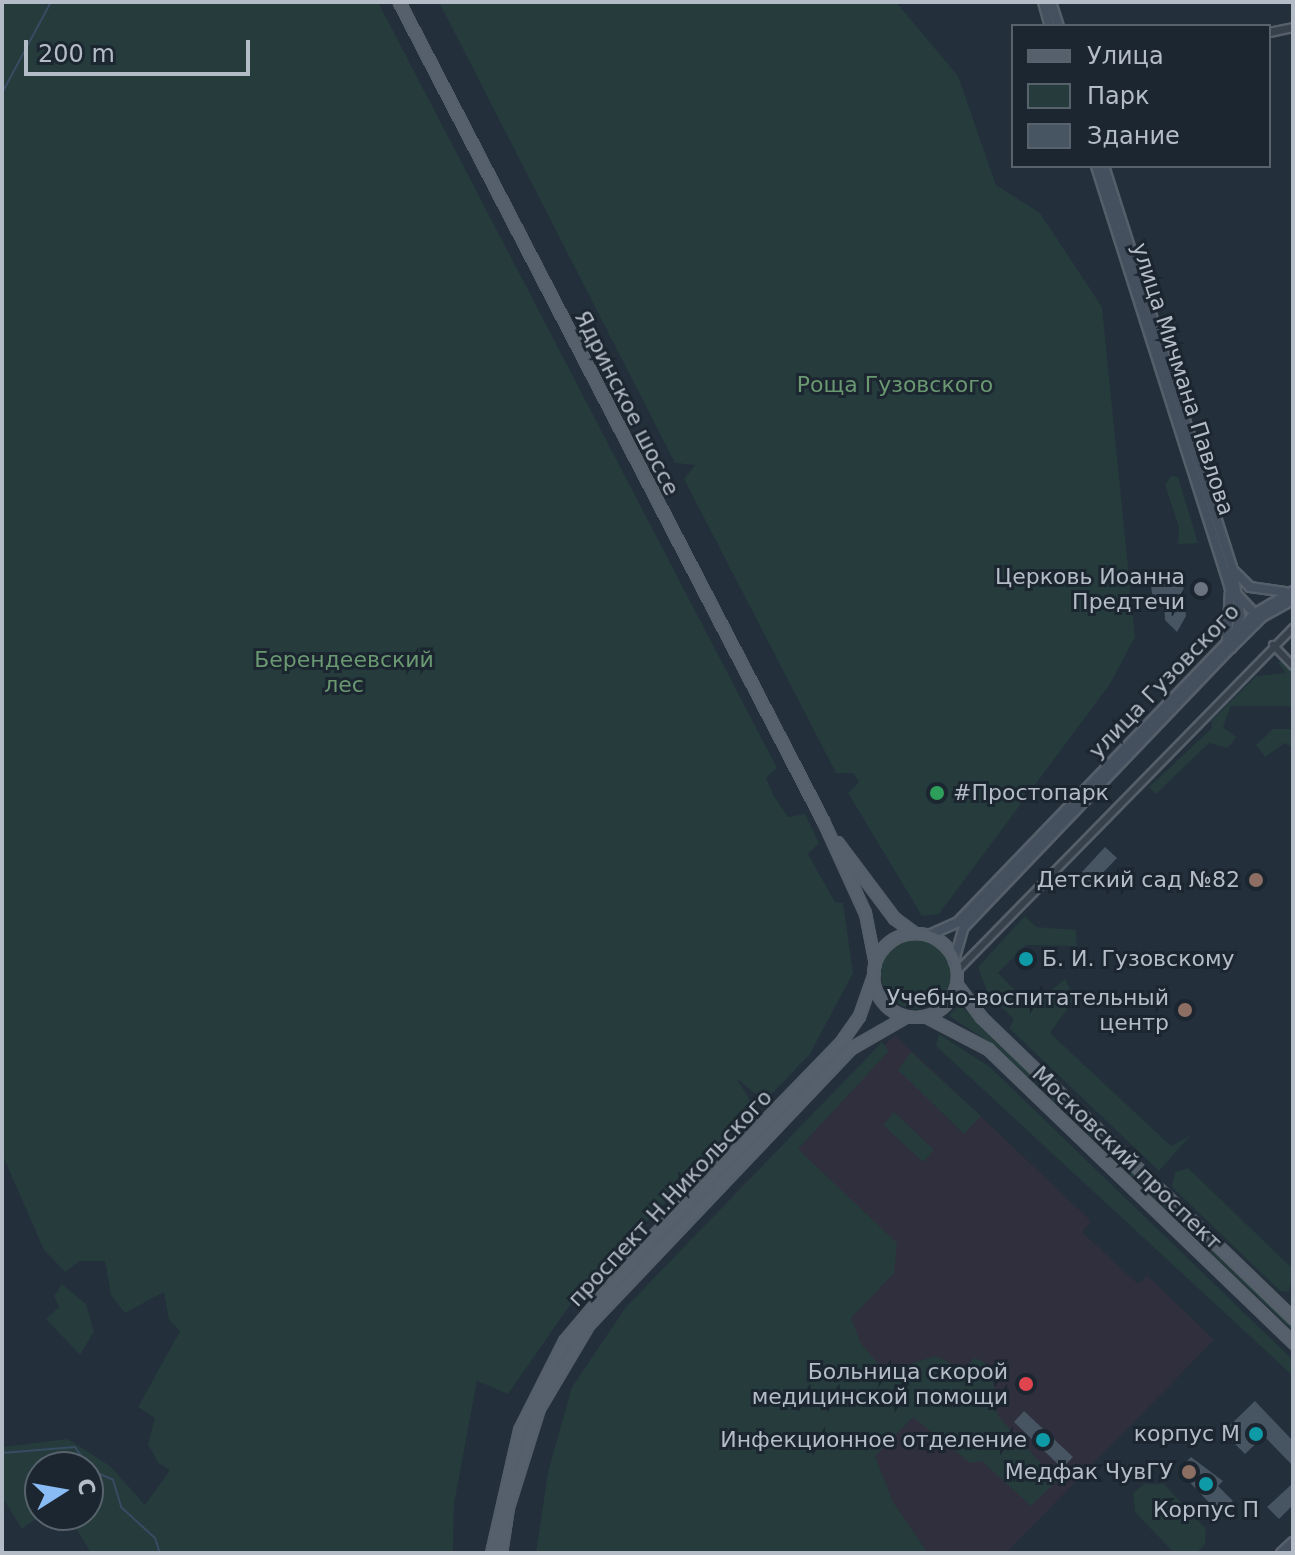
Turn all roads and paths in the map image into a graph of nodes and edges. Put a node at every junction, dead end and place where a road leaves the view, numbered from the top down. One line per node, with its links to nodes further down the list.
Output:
1 (399, 2): 23 (main road, Ядринское шоссе)
2 (1043, 2): 4 (main road)
3 (1051, 2): 5 (main road)
4 (1049, 24)
5 (1058, 24)
6 (1293, 27): 7 (street)
7 (1271, 32)
8 (1097, 168): 10 (main road, улица Мичмана Павлова)
9 (1104, 168): 10 (main road, улица Мичмана Павлова)
10 (1103, 178): 11 (main road, улица Мичмана Павлова)
11 (1224, 553): 12 (main road, улица Мичмана Павлова); 13 (main road, улица Мичмана Павлова)
12 (1232, 567): 14 (main road); 16 (main road, улица Мичмана Павлова)
13 (1229, 586): 16 (main road, улица Мичмана Павлова); 21 (main road)
14 (1293, 591): 17 (main road, улица Гузовского)
15 (1293, 600): 17 (main road, улица Гузовского)
16 (1239, 601): 17 (main road); 19 (main road, улица Мичмана Павлова)
17 (1258, 616): 19 (main road, улица Гузовского); 21 (main road, улица Гузовского)
18 (1293, 628): 20 (street)
19 (1237, 633): 21 (main road, улица Мичмана Павлова)
20 (1273, 645): 22 (street); 26 (street)
21 (1228, 646): 25 (main road, улица Гузовского); 26 (main road, улица Гузовского)
22 (1293, 666)
23 (823, 821): 24 (main road, Ядринское шоссе); 27 (main road, Ядринское шоссе)
24 (915, 933): 25 (main road); 27 (main road)
25 (929, 935): 26 (main road)
26 (956, 966): 28 (main road)
27 (874, 969): 30 (main road); 33 (main road, проспект Н.Никольского)
28 (957, 985): 29 (main road); 31 (main road, Московский проспект)
29 (925, 1016): 30 (main road); 32 (main road, Московский проспект)
30 (905, 1017): 34 (main road, проспект Н.Никольского)
31 (1293, 1318)
32 (1293, 1343)
33 (491, 1553)
34 (501, 1553)

